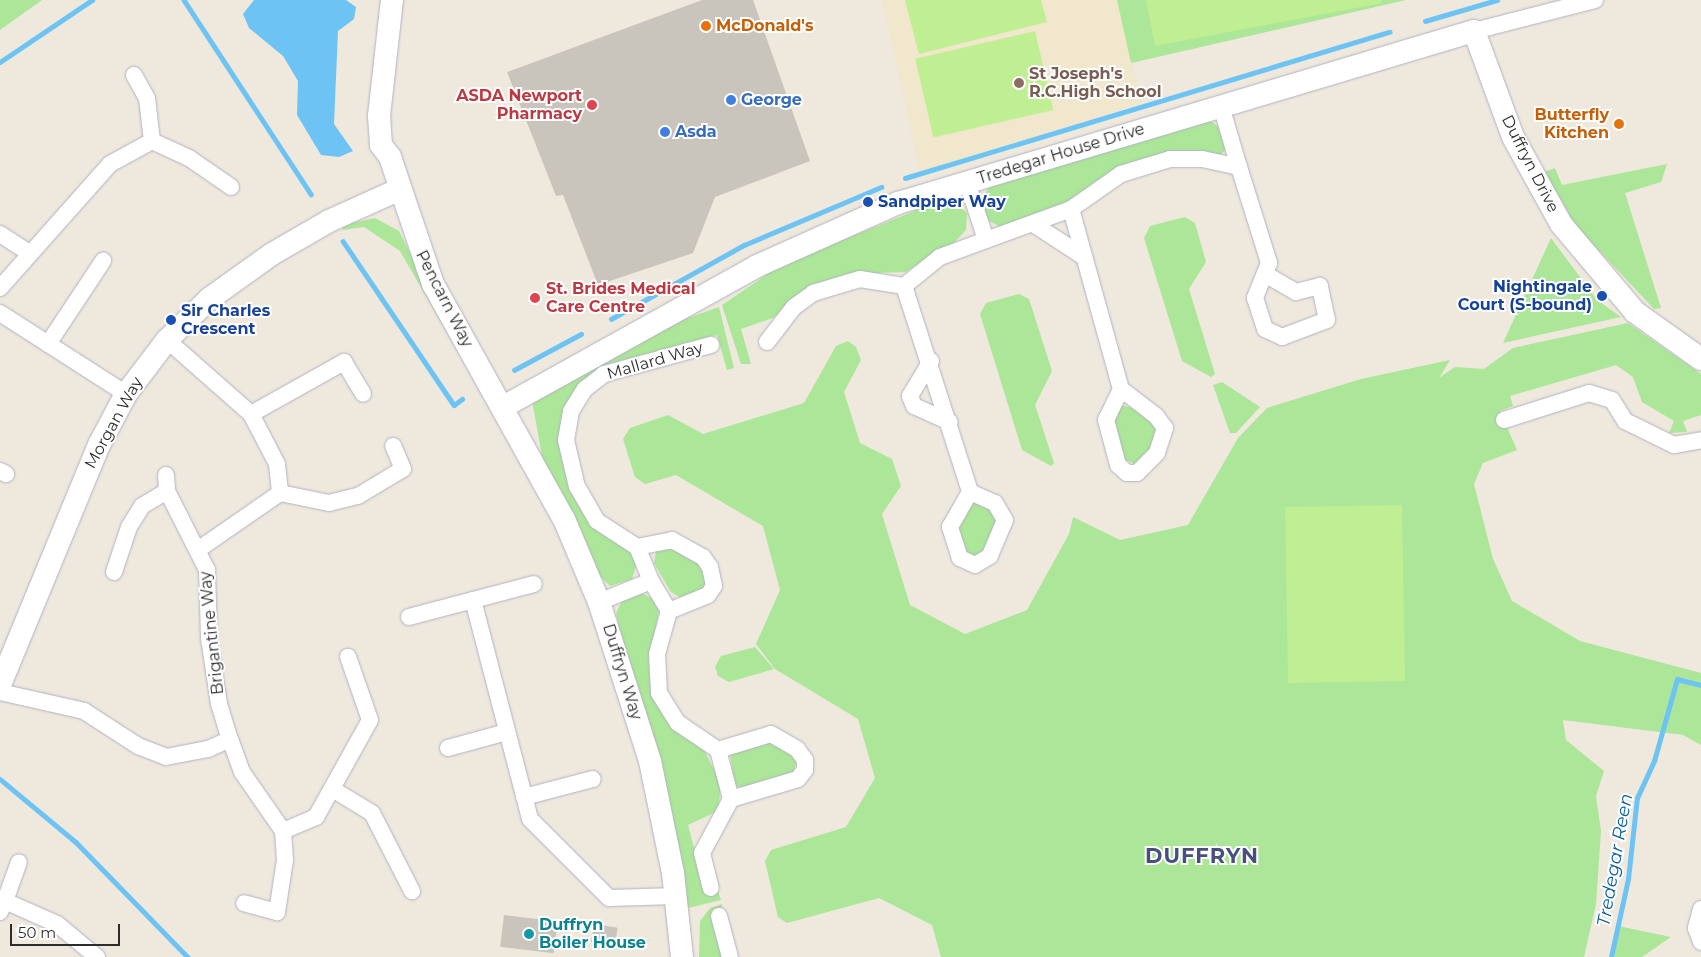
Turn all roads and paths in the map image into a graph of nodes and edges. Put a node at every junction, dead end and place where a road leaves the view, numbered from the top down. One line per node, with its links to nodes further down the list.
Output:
1 (392, 0): 10 (street, Pencarn Way)
2 (1594, 0): 3 (street, Tredegar House Drive)
3 (1474, 30): 5 (street, Tredegar House Drive); 26 (street, Duffryn Drive)
4 (134, 75): 6 (street)
5 (1221, 106): 7 (street); 8 (street, Tredegar House Drive)
6 (152, 140): 9 (street); 15 (street)
7 (1239, 167): 11 (street); 18 (street)
8 (967, 182): 14 (street); 31 (street, Tredegar House Drive)
9 (231, 187)
10 (398, 190): 22 (street, Morgan Way); 31 (street, Pencarn Way)
11 (1071, 209): 12 (street); 16 (street)
12 (1036, 225): 14 (street); 16 (street)
13 (0, 234): 15 (street)
14 (986, 240): 19 (street)
15 (28, 252): 20 (street)
16 (1084, 257): 28 (street)
17 (103, 261): 24 (street)
18 (1266, 275): 18 (street)
19 (904, 286): 23 (street); 27 (street)
20 (0, 288)
21 (0, 313): 24 (street)
22 (167, 340): 29 (street, Morgan Way); 32 (street)
23 (767, 342)
24 (48, 344): 29 (street)
25 (711, 345): 41 (street, Mallard Way)
26 (1701, 359)
27 (931, 360): 34 (street); 34 (street)
28 (1120, 389): 28 (street)
29 (126, 394): 51 (street, Morgan Way)
30 (363, 394): 32 (street)
31 (503, 407): 47 (street, Duffryn Way)
32 (251, 414): 40 (street)
33 (1504, 420): 35 (street)
34 (950, 422): 39 (street)
35 (1701, 440)
36 (393, 446): 40 (street)
37 (166, 474): 38 (street, Brigantine Way)
38 (167, 491): 42 (street, Brigantine Way); 43 (street)
39 (970, 492)
40 (280, 493): 42 (street)
41 (636, 547): 44 (street); 48 (street)
42 (199, 549): 54 (street, Brigantine Way)
43 (114, 572)
44 (651, 581): 47 (street); 48 (street)
45 (534, 584): 46 (street)
46 (473, 600): 49 (street); 53 (street)
47 (599, 602): 65 (street, Duffryn Way)
48 (669, 611): 56 (street)
49 (409, 617)
50 (348, 657): 58 (street)
51 (0, 685)
52 (0, 692): 54 (street)
53 (507, 732): 55 (street); 59 (street)
54 (230, 739): 61 (street, Brigantine Way)
55 (448, 748)
56 (718, 750): 60 (street); 60 (street)
57 (593, 779): 59 (street)
58 (334, 790): 61 (street); 64 (street)
59 (524, 797): 65 (street)
60 (731, 798): 63 (street)
61 (282, 831): 66 (street, Brigantine Way)
62 (19, 862): 67 (street)
63 (711, 888)
64 (412, 891)
65 (676, 896): 72 (street, Duffryn Way)
66 (244, 903)
67 (2, 906): 71 (street)
68 (1701, 909): 70 (street)
69 (719, 916): 73 (street)
70 (1701, 942)
71 (96, 957)
72 (682, 957)
73 (730, 957)

